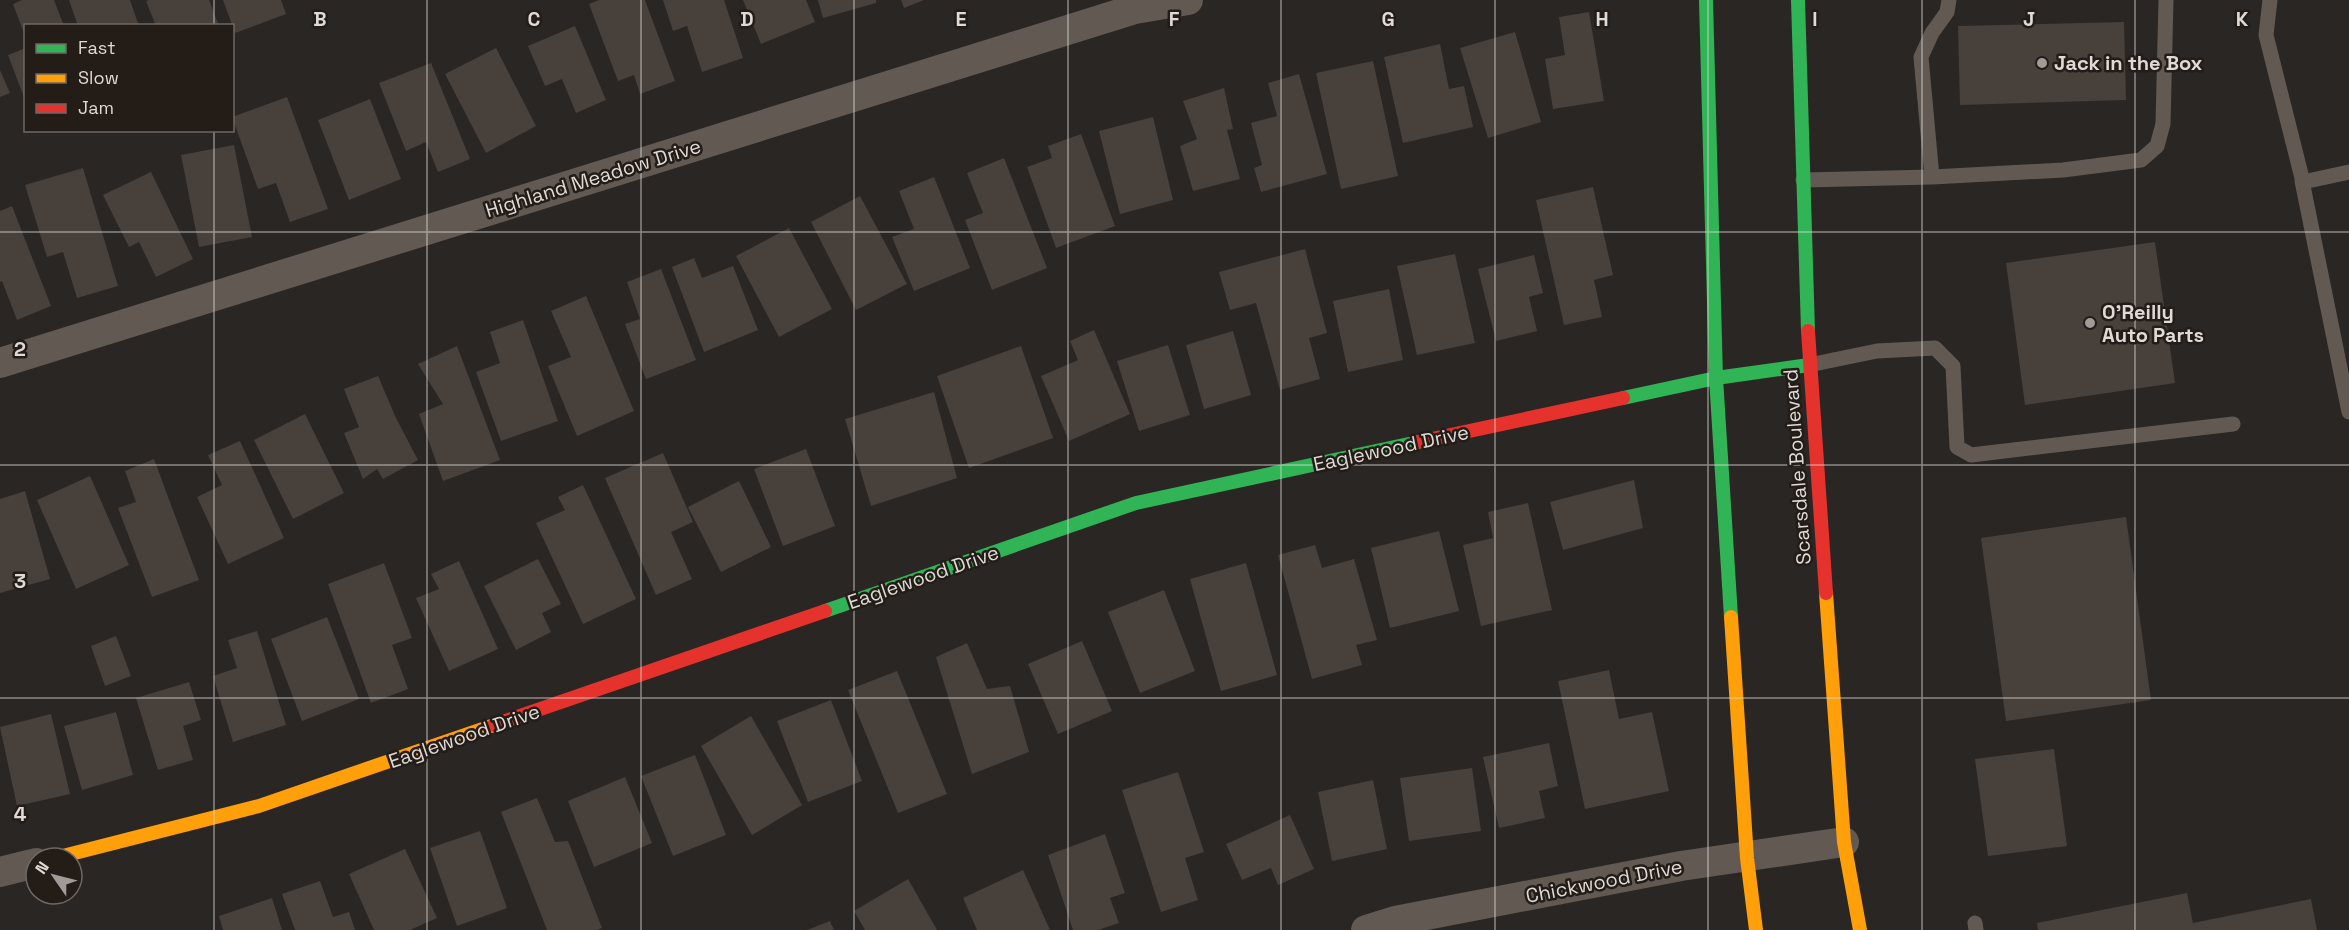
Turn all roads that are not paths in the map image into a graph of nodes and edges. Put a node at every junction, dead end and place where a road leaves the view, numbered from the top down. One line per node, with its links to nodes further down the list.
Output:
1 (1188, 0): 11 (street, Highland Meadow Drive)
2 (1706, 0): 13 (main road)
3 (1798, 0): 9 (main road, Scarsdale Boulevard)
4 (1949, 0): 8 (lane)
5 (2166, 0): 8 (lane)
6 (2270, 0): 10 (lane)
7 (2349, 172): 10 (lane)
8 (1932, 177): 9 (lane)
9 (1803, 180): 12 (main road, Scarsdale Boulevard)
10 (2302, 181): 14 (lane)
11 (0, 363)
12 (1809, 365): 13 (main road, Eaglewood Drive); 15 (lane); 16 (main road, Scarsdale Boulevard)
13 (1716, 378): 17 (main road, Eaglewood Drive); 18 (main road)
14 (2349, 412)
15 (2233, 424)
16 (1844, 842): 18 (street, Chickwood Drive); 23 (main road, Scarsdale Boulevard)
17 (84, 851)
18 (1747, 858): 21 (street, Chickwood Drive); 22 (main road)
19 (24, 866): 20 (street)
20 (0, 872)
21 (1375, 929)
22 (1756, 930)
23 (1860, 930)

